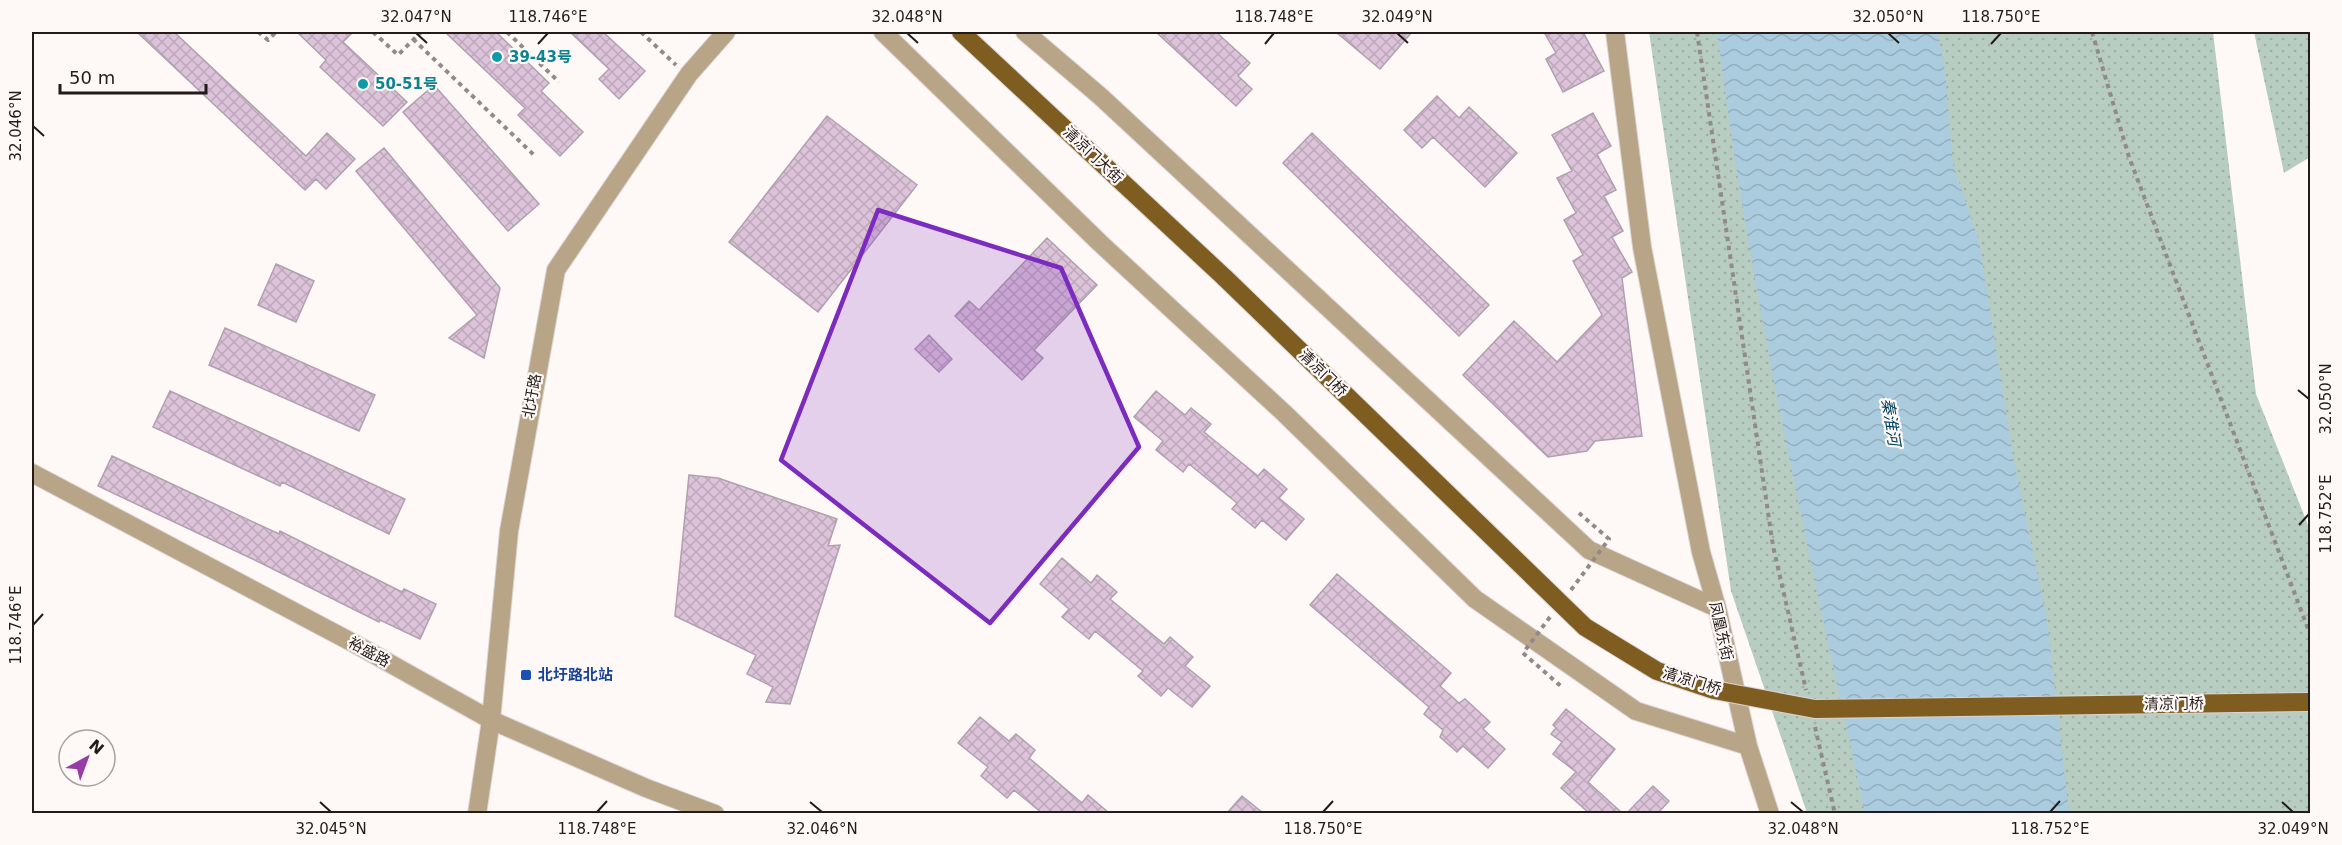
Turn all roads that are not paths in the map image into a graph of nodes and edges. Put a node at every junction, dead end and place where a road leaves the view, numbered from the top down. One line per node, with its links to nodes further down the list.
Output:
1 (726, 32): 10 (street, 北圩路)
2 (883, 32): 11 (street)
3 (961, 32): 6 (main road, 清凉门大街)
4 (1025, 32): 8 (street)
5 (1615, 32): 8 (street, 凤凰东街)
6 (1225, 278): 9 (main road, 清凉门桥, bridge)
7 (32, 473): 10 (street, 裕盛路)
8 (1717, 608): 11 (street, 凤凰东街)
9 (2310, 702)
10 (491, 720): 12 (street, 北圩路); 13 (street, 裕盛路)
11 (1748, 746): 14 (street, 凤凰东街)
12 (477, 813)
13 (715, 813)
14 (1770, 813)

